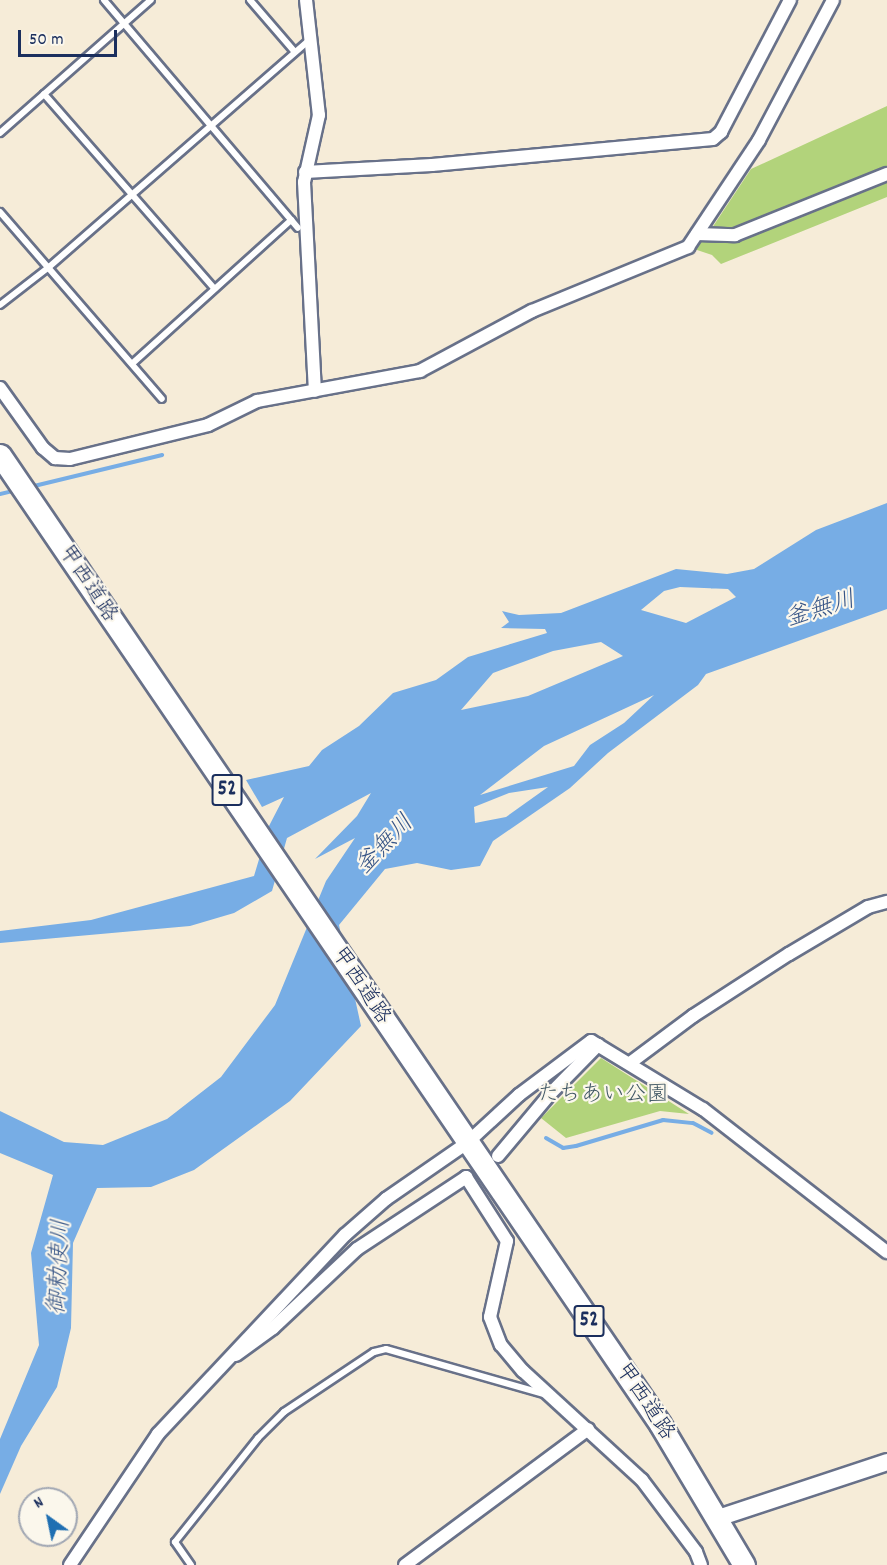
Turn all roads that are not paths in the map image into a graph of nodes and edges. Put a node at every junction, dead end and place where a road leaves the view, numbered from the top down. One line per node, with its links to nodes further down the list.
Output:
1 (104, 0): 7 (lane)
2 (151, 0): 7 (lane)
3 (250, 0): 9 (lane)
4 (306, 0): 8 (street)
5 (790, 0): 13 (street)
6 (833, 0): 19 (street)
7 (124, 24): 10 (lane); 11 (lane)
8 (311, 39): 9 (lane); 13 (street)
9 (294, 51): 11 (lane)
10 (44, 94): 12 (lane); 15 (lane)
11 (211, 125): 15 (lane); 17 (lane)
12 (0, 133)
13 (305, 172): 25 (street)
14 (887, 174): 19 (street)
15 (131, 195): 20 (lane); 21 (lane)
16 (0, 212): 20 (lane)
17 (291, 220): 18 (lane); 21 (lane)
18 (298, 228)
19 (698, 234): 25 (street)
20 (49, 267): 22 (lane); 23 (lane)
21 (214, 288): 23 (lane)
22 (0, 305)
23 (134, 362): 26 (lane)
24 (0, 388): 25 (street)
25 (315, 391)
26 (162, 399)
27 (0, 454): 31 (highway, 甲西道路 / 52)
28 (887, 902): 30 (street)
29 (598, 1045): 30 (street); 31 (street); 32 (street)
30 (630, 1063): 33 (street)
31 (467, 1143): 34 (street); 38 (highway, 甲西道路 / 52)
32 (498, 1156)
33 (887, 1252)
34 (222, 1363): 35 (street); 39 (street)
35 (551, 1396): 36 (street); 40 (lane)
36 (588, 1429): 41 (street); 42 (street)
37 (887, 1462): 38 (main road)
38 (718, 1518): 43 (highway, 甲西道路 / 52); 44 (highway, 甲西道路 / 52)
39 (70, 1565)
40 (191, 1565)
41 (405, 1565)
42 (701, 1565)
43 (729, 1565)
44 (744, 1565)

